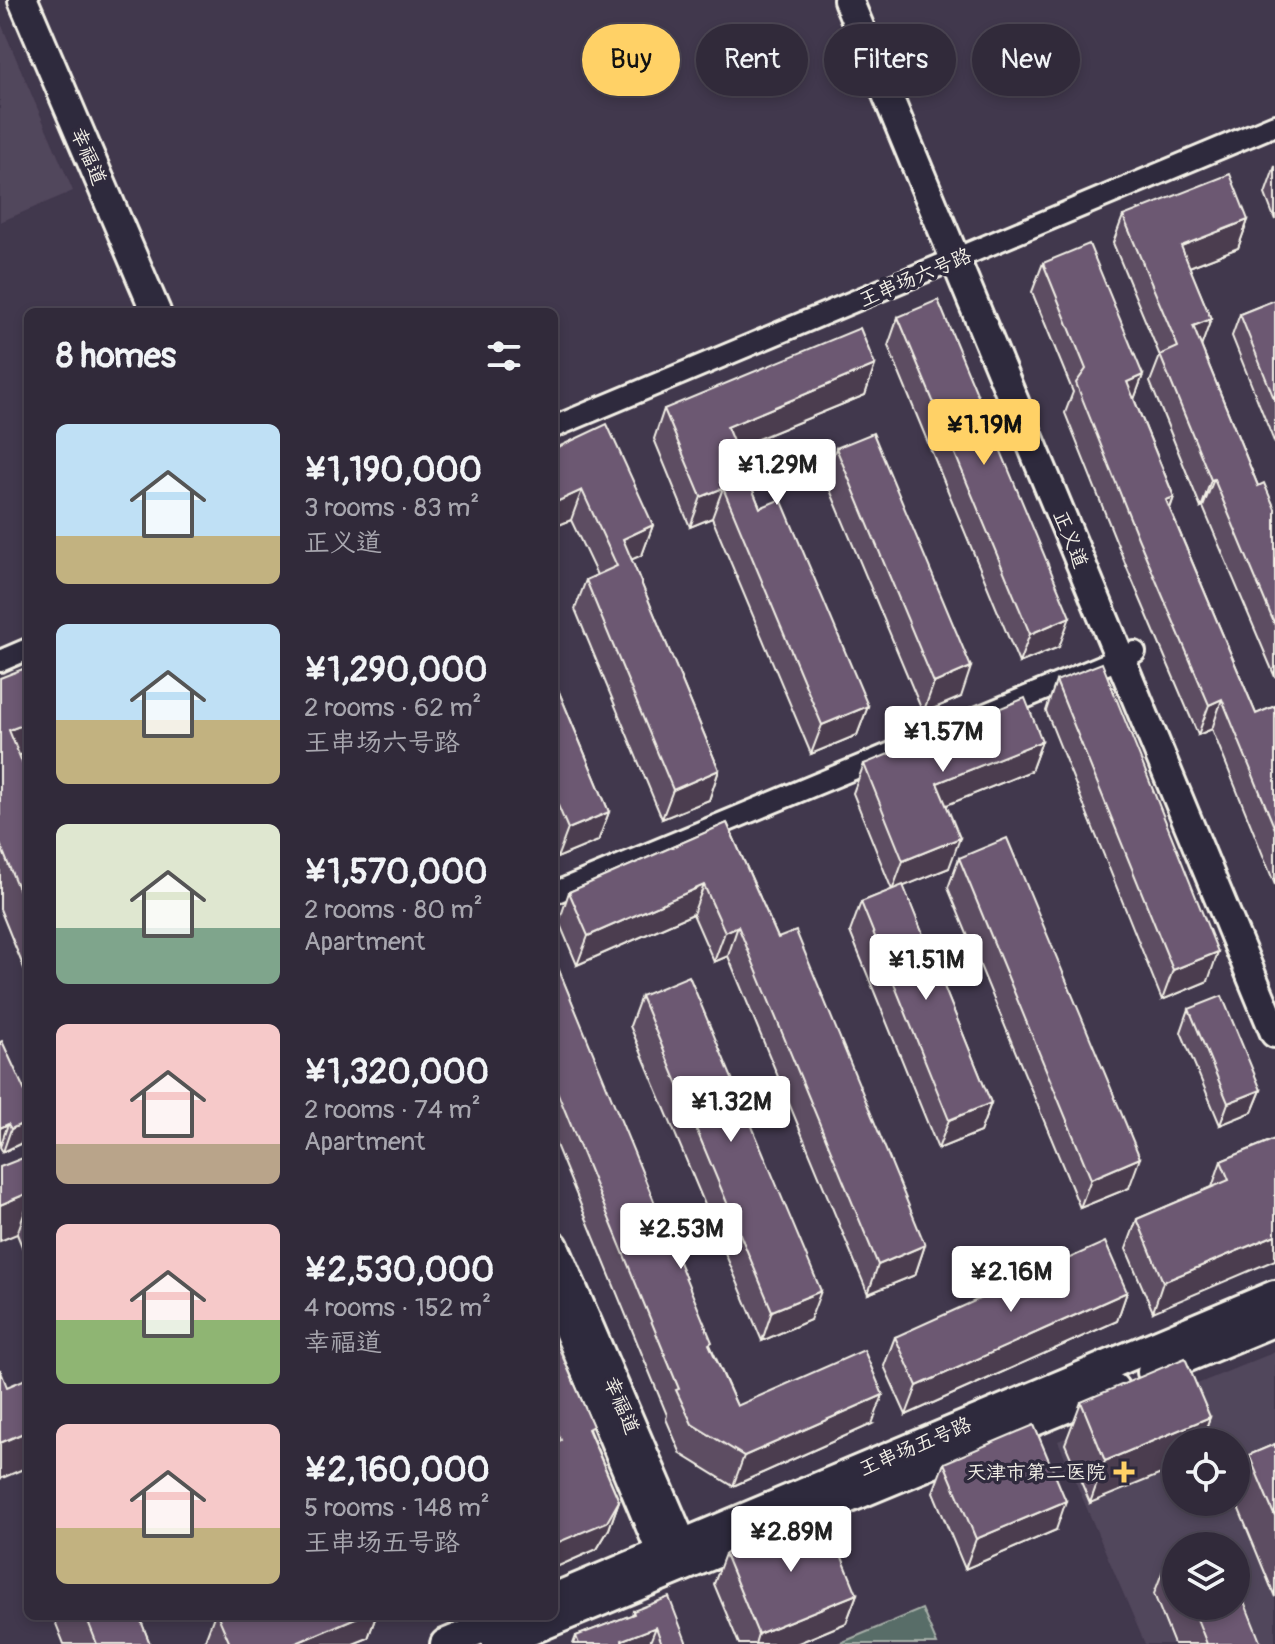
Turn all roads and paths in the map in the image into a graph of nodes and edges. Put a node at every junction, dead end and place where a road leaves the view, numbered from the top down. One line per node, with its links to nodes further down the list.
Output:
1 (5, 0): 7 (street, 幸福道)
2 (23, 0): 8 (street, 幸福道)
3 (848, 0): 6 (street, 正义道)
4 (865, 0): 6 (street, 正义道)
5 (1275, 125): 6 (street, 王串场六号路)
6 (963, 257): 9 (street, 王串场六号路); 11 (street, 正义道)
7 (136, 308)
8 (154, 308)
9 (558, 425)
10 (24, 651): 12 (street)
11 (1128, 655): 13 (street); 14 (street, 正义道); 15 (street, 正义道)
12 (0, 661)
13 (558, 891)
14 (1275, 987)
15 (1275, 1033)
16 (558, 1256): 20 (street, 幸福道)
17 (1275, 1295): 20 (street, 王串场五号路)
18 (558, 1304): 20 (street, 幸福道)
19 (1275, 1321): 20 (street, 王串场五号路)
20 (676, 1559): 21 (street, 王串场五号路); 22 (street, 王串场五号路)
21 (558, 1597)
22 (558, 1615)
23 (502, 1620): 25 (street)
24 (548, 1620): 26 (street, 王串场五号路)
25 (445, 1644)
26 (497, 1644)

